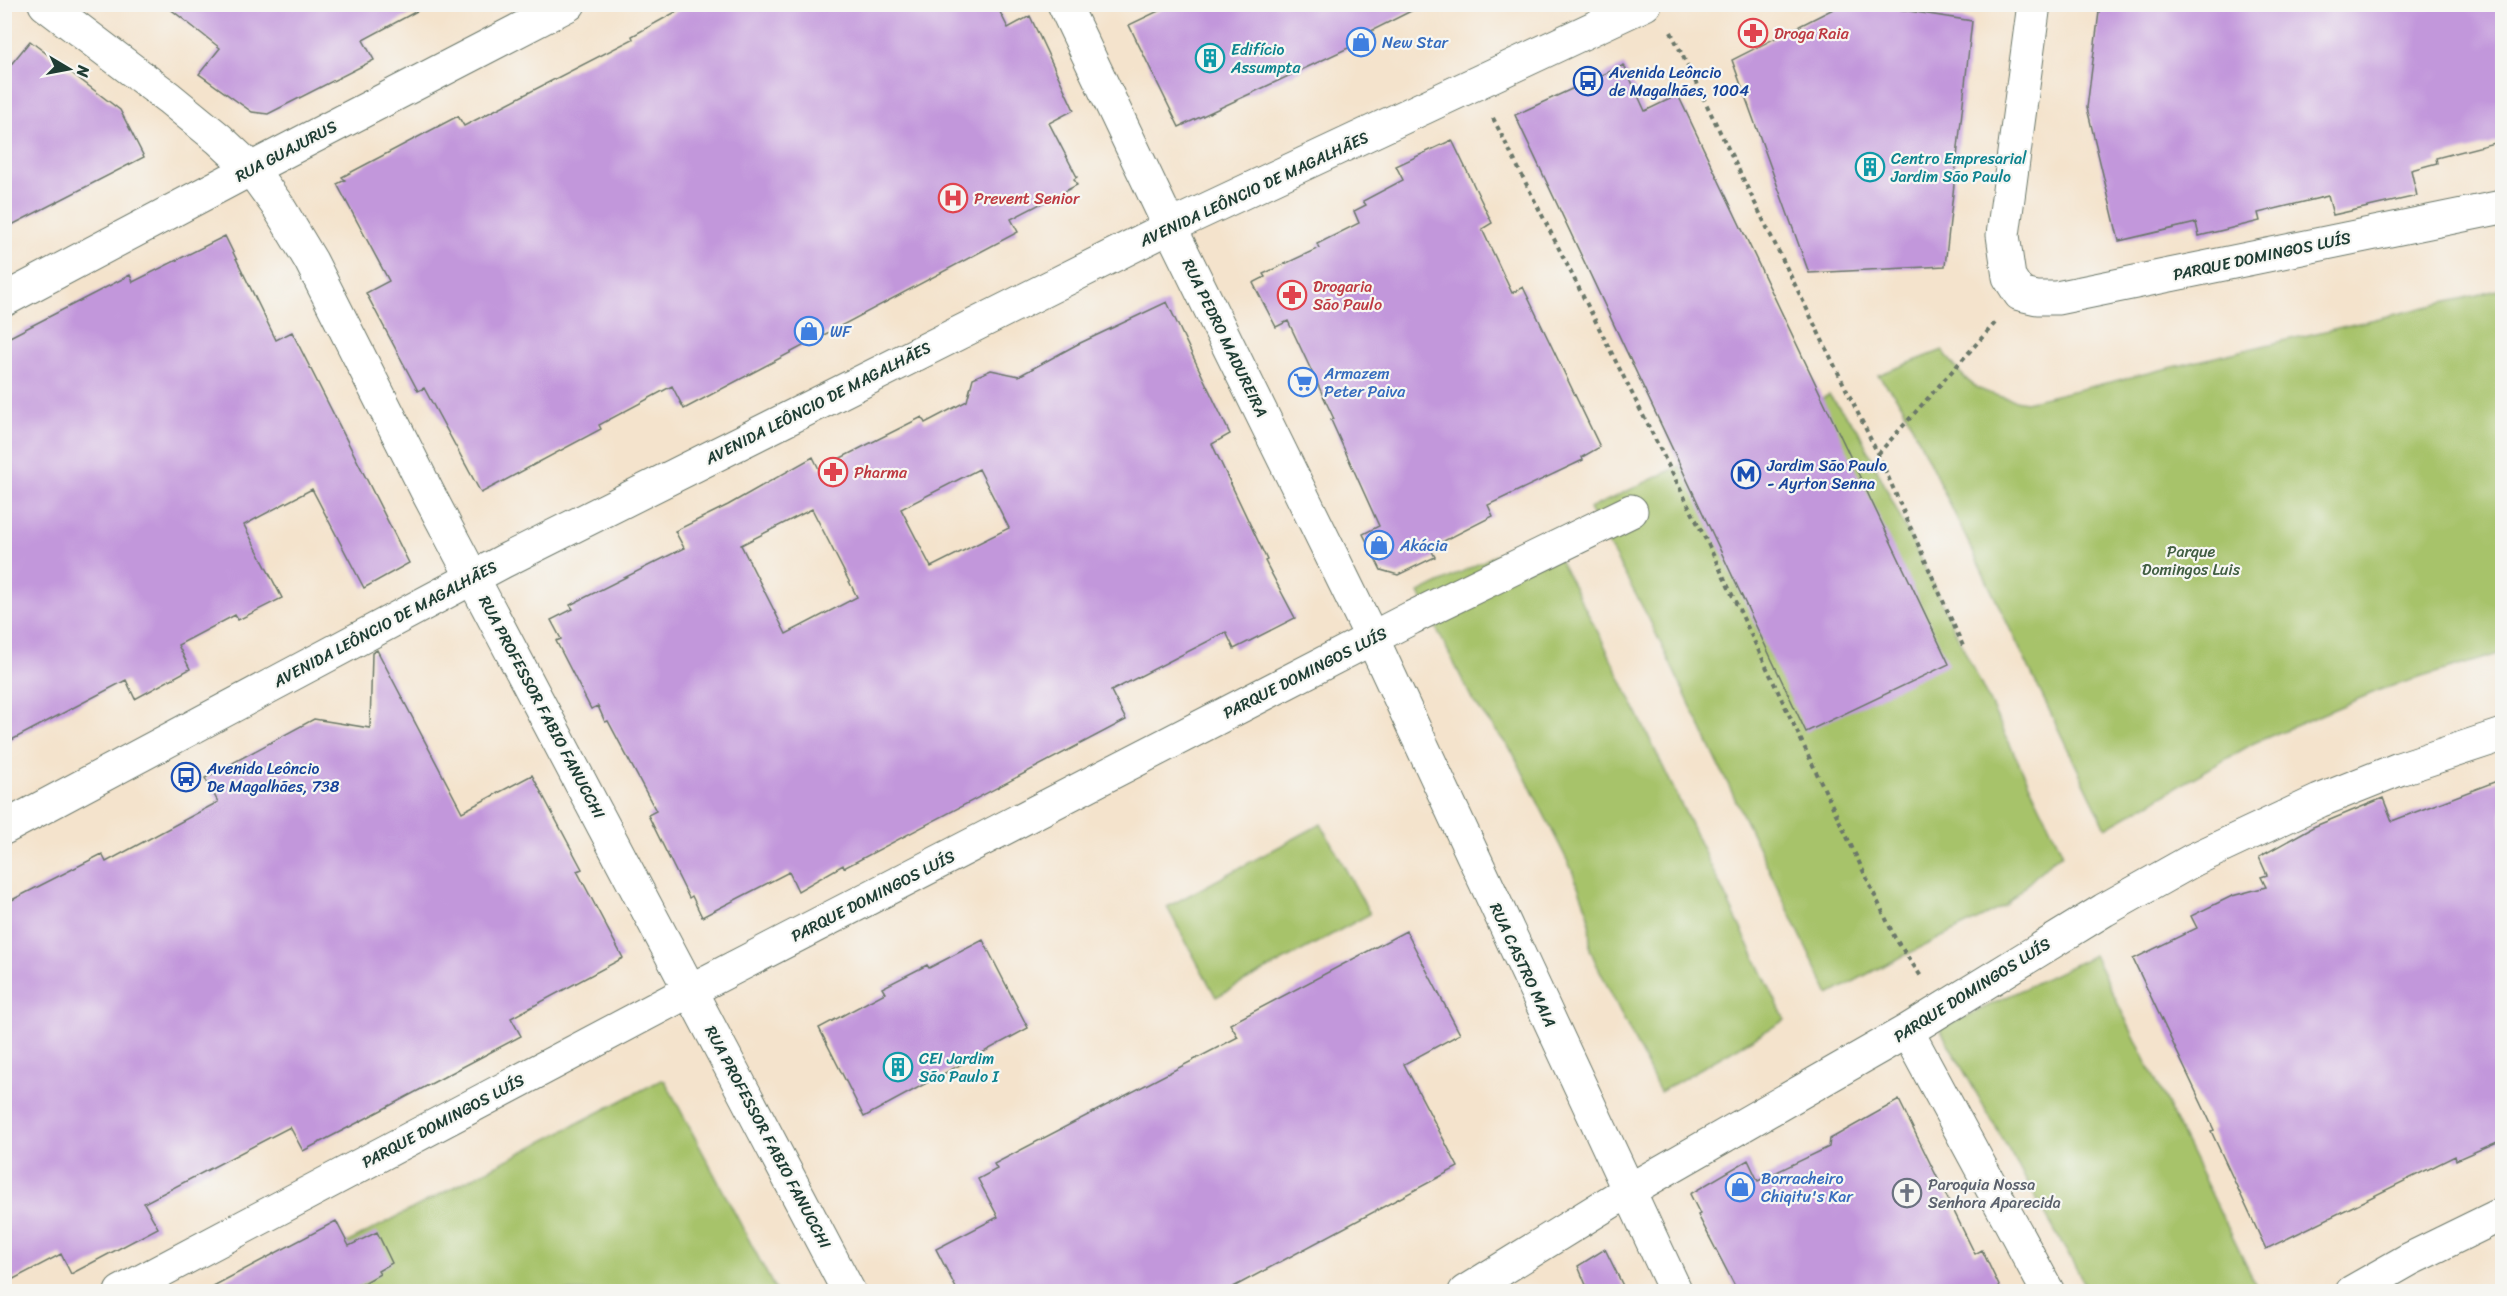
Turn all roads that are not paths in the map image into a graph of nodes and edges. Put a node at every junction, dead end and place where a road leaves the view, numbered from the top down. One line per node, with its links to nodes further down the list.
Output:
1 (45, 4): 6 (street, RUA PROFESSOR FABIO FANUCCHI)
2 (568, 4): 6 (street, RUA GUAJURUS)
3 (1064, 4): 8 (street, RUA PEDRO MADUREIRA)
4 (2034, 4): 7 (street, PARQUE DOMINGOS LUÍS)
5 (1657, 15): 8 (street, AVENIDA LEÔNCIO DE MAGALHÃES)
6 (251, 169): 9 (street, RUA GUAJURUS); 11 (street, RUA PROFESSOR FABIO FANUCCHI)
7 (2502, 207)
8 (1170, 227): 11 (street, AVENIDA LEÔNCIO DE MAGALHÃES); 12 (street, RUA PEDRO MADUREIRA)
9 (4, 300)
10 (1631, 511): 12 (street, PARQUE DOMINGOS LUÍS)
11 (473, 577): 14 (street, AVENIDA LEÔNCIO DE MAGALHÃES); 15 (street, RUA PROFESSOR FABIO FANUCCHI)
12 (1372, 639): 15 (street, PARQUE DOMINGOS LUÍS); 17 (street, RUA CASTRO MAIA)
13 (2502, 735): 16 (street, PARQUE DOMINGOS LUÍS)
14 (4, 828)
15 (691, 990): 19 (street, PARQUE DOMINGOS LUÍS); 20 (street, RUA PROFESSOR FABIO FANUCCHI)
16 (1907, 1031): 17 (street, PARQUE DOMINGOS LUÍS); 23 (street)
17 (1628, 1191): 21 (street, PARQUE DOMINGOS LUÍS); 22 (street, RUA CASTRO MAIA)
18 (2502, 1214): 24 (street)
19 (121, 1292)
20 (849, 1292)
21 (1465, 1292)
22 (1676, 1292)
23 (2048, 1292)
24 (2352, 1292)

